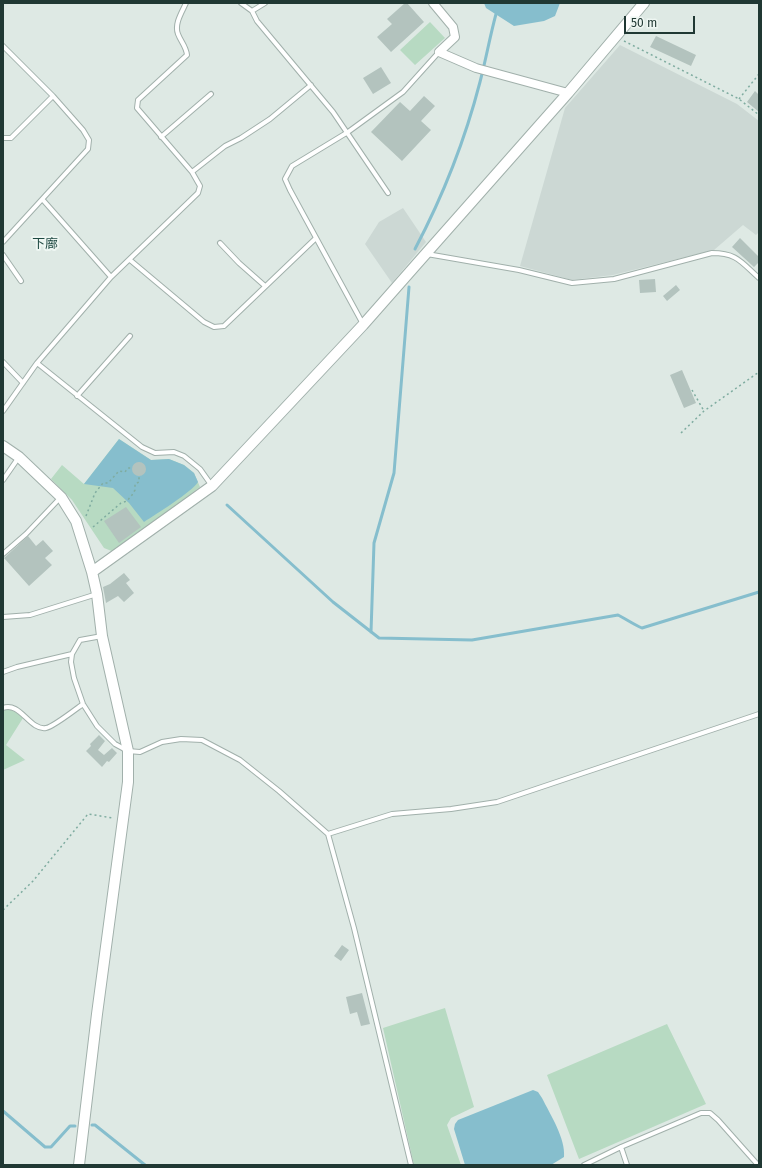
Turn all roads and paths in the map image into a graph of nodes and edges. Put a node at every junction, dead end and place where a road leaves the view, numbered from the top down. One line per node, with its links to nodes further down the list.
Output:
1 (186, 3): 18 (lane)
2 (242, 3): 6 (lane)
3 (265, 3): 6 (lane)
4 (433, 3): 9 (street)
5 (644, 3): 7 (street)
6 (252, 11): 11 (lane)
7 (616, 37): 12 (street); 15 (path)
8 (3, 46): 14 (lane)
9 (439, 52): 12 (street); 17 (lane)
10 (759, 74): 15 (path)
11 (311, 86): 17 (lane); 20 (lane)
12 (568, 93): 26 (street)
13 (212, 94): 18 (lane)
14 (53, 96): 19 (lane); 22 (lane)
15 (739, 99): 16 (path)
16 (759, 115)
17 (348, 132): 21 (lane); 23 (lane)
18 (160, 137): 20 (lane)
19 (3, 138)
20 (192, 172): 28 (lane)
21 (388, 193)
22 (43, 200): 24 (lane); 29 (lane)
23 (316, 238): 32 (lane); 33 (lane)
24 (3, 242)
25 (220, 243): 32 (lane)
26 (426, 254): 30 (lane); 33 (street)
27 (3, 255): 31 (lane)
28 (130, 260): 29 (lane); 32 (lane)
29 (111, 277): 36 (lane)
30 (759, 278)
31 (21, 281)
32 (265, 286)
33 (363, 325): 49 (street)
34 (130, 336): 40 (lane)
35 (3, 362): 38 (lane)
36 (37, 363): 38 (lane); 40 (lane)
37 (759, 372): 42 (path)
38 (23, 383): 41 (lane)
39 (692, 390): 42 (path)
40 (77, 396): 49 (lane)
41 (3, 411)
42 (704, 411): 43 (path)
43 (681, 433)
44 (3, 446): 45 (street)
45 (19, 457): 48 (lane); 50 (street)
46 (132, 468): 51 (path)
47 (139, 476): 52 (path)
48 (3, 480)
49 (212, 486): 54 (street)
50 (61, 497): 53 (lane); 54 (street)
51 (86, 516)
52 (93, 527)
53 (3, 554)
54 (92, 572): 55 (street)
55 (96, 594): 56 (lane); 57 (street)
56 (3, 617)
57 (102, 636): 58 (lane); 63 (street)
58 (72, 654): 59 (lane); 60 (lane)
59 (3, 672)
60 (83, 704): 61 (lane); 63 (lane)
61 (3, 708)
62 (759, 714): 65 (lane)
63 (128, 751): 64 (street); 65 (lane)
64 (123, 820): 66 (path); 68 (street)
65 (328, 834): 69 (lane)
66 (3, 910)
67 (621, 1147): 70 (lane); 71 (lane); 72 (lane)
68 (79, 1165)
69 (411, 1165)
70 (584, 1165)
71 (626, 1165)
72 (758, 1165)

